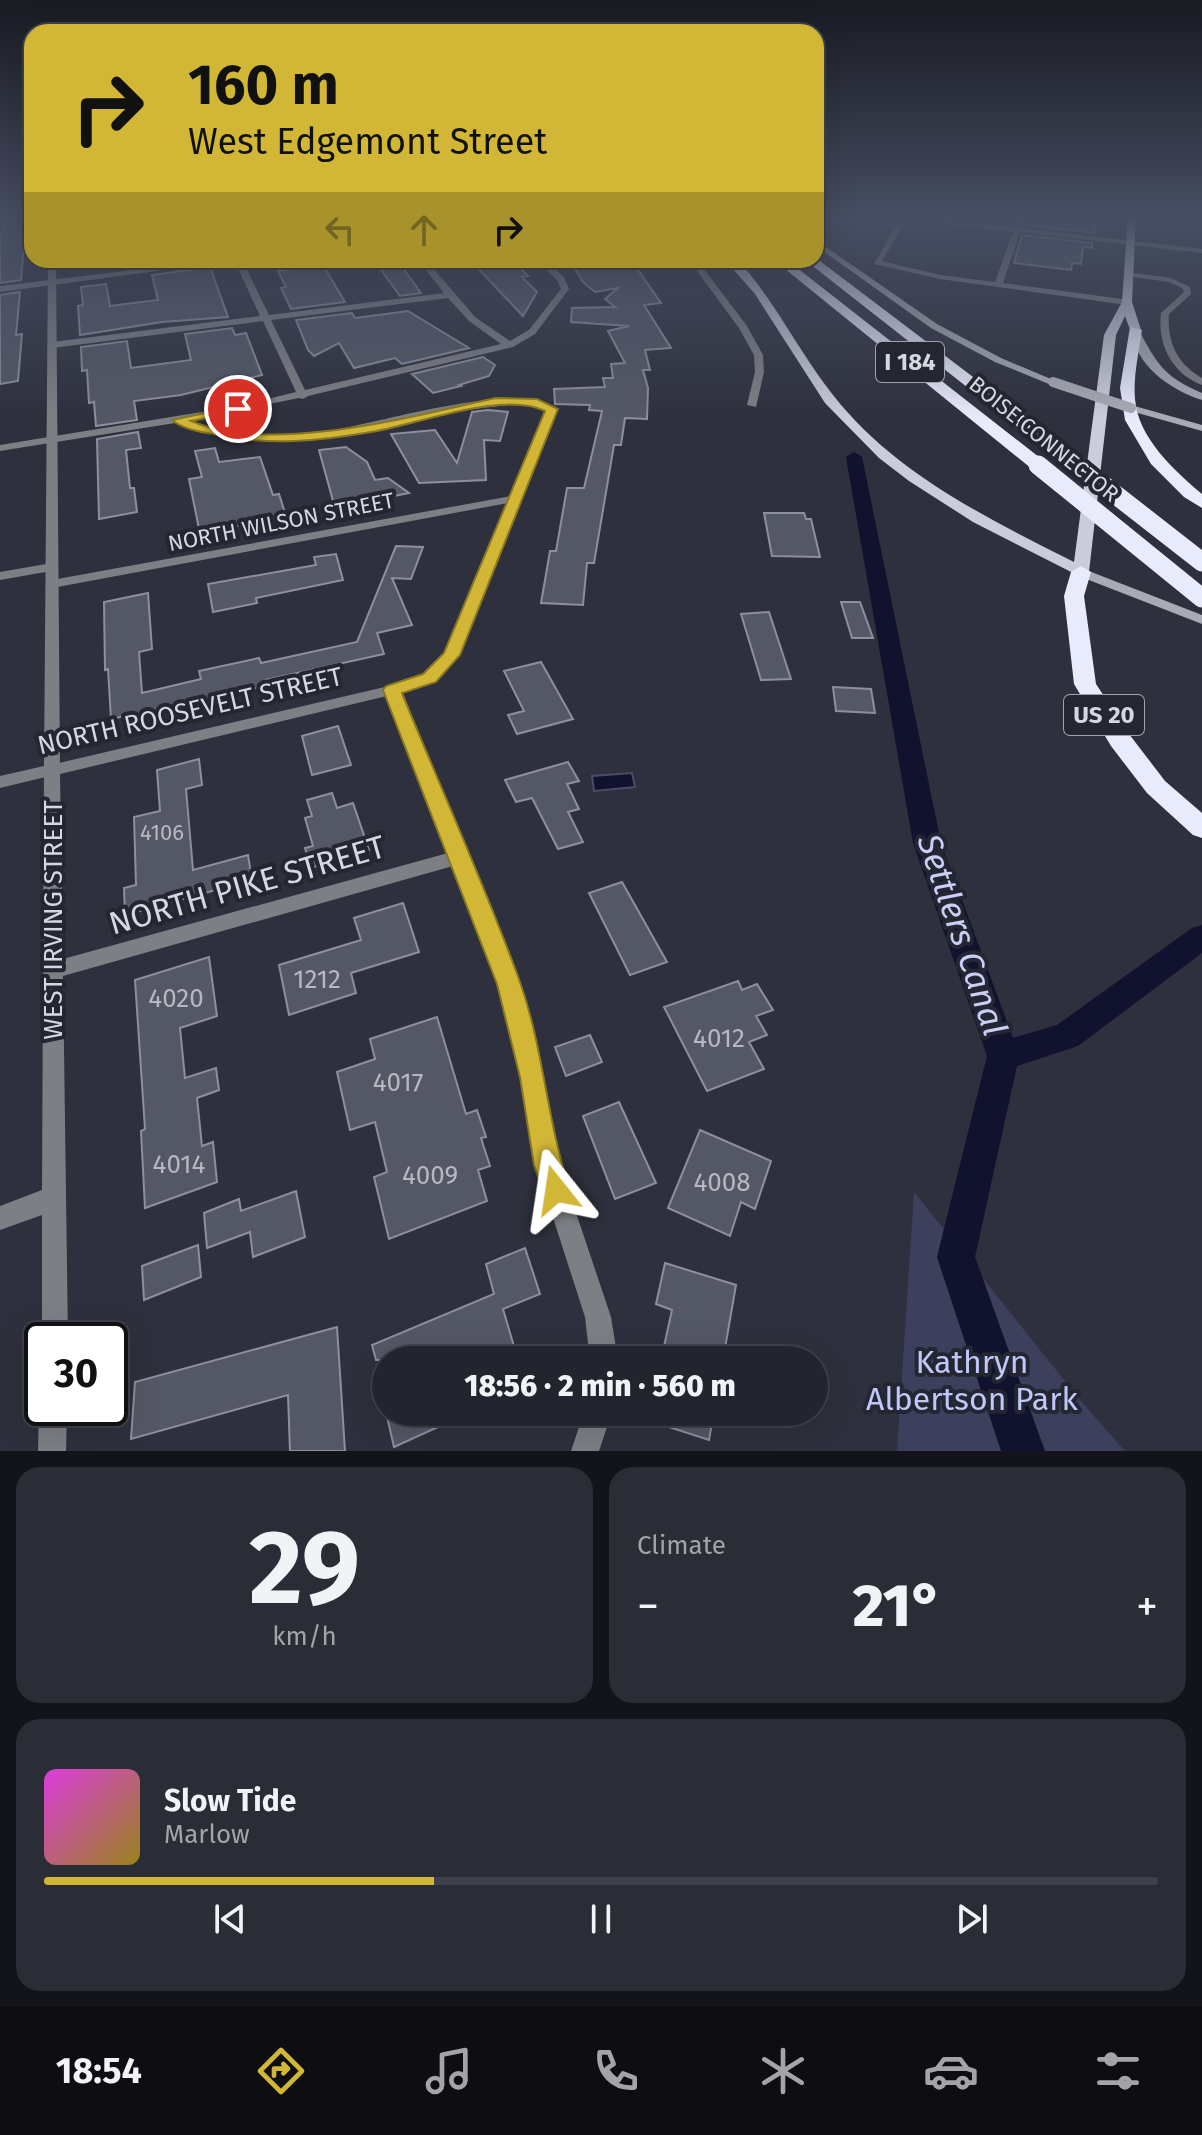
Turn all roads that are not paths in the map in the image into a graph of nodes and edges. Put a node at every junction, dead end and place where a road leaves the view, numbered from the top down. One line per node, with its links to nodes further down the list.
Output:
1 (52, 283): 20 (street, WEST IRVING STREET)
2 (46, 284): 15 (street)
3 (250, 284): 18 (street)
4 (441, 284): 16 (street)
5 (563, 284): 21 (street)
6 (707, 284): 25 (street)
7 (751, 284): 34 (main road)
8 (810, 284): 37 (highway, BOISE CONNECTOR / I 184, bridge)
9 (842, 284): 32 (highway, BOISE CONNECTOR / I 184, bridge)
10 (875, 284): 27 (main road, bridge)
11 (989, 284): 14 (street)
12 (1129, 284): 17 (main road, US 20)
13 (1179, 284): 22 (street)
14 (998, 285): 17 (street)
15 (0, 289)
16 (450, 295): 18 (street); 21 (street)
17 (1127, 302): 19 (main road, US 20); 34 (main road, US 20)
18 (266, 318): 20 (street); 23 (street)
19 (1135, 330): 24 (main road); 31 (highway, US 20)
20 (52, 345): 28 (street, WEST IRVING STREET)
21 (510, 345): 23 (street)
22 (1202, 382)
23 (303, 396): 26 (street)
24 (1202, 397)
25 (752, 405)
26 (178, 420): 28 (street); 30 (street, NORTH ROOSEVELT STREET)
27 (1202, 428)
28 (52, 440): 29 (street); 33 (street, WEST IRVING STREET)
29 (0, 448)
30 (517, 498): 36 (street, NORTH WILSON STREET); 39 (street, NORTH ROOSEVELT STREET)
31 (1202, 503)
32 (1202, 562)
33 (52, 567): 35 (street); 36 (street, WEST IRVING STREET)
34 (1081, 572): 38 (main road); 42 (highway, US 20)
35 (0, 576)
36 (52, 584): 40 (street, WEST IRVING STREET)
37 (1202, 598)
38 (1202, 620)
39 (392, 690): 40 (street, NORTH ROOSEVELT STREET); 43 (street)
40 (52, 770): 41 (street, NORTH ROOSEVELT STREET); 44 (street, WEST IRVING STREET)
41 (0, 782)
42 (1202, 828)
43 (458, 857): 44 (street, NORTH PIKE STREET); 48 (street)
44 (53, 970): 45 (street, WEST IRVING STREET)
45 (54, 1198): 46 (street); 47 (street, WEST IRVING STREET)
46 (0, 1218)
47 (55, 1322)
48 (602, 1346)
49 (53, 1426): 51 (street)
50 (593, 1426): 52 (street)
51 (52, 1451)
52 (585, 1451)

